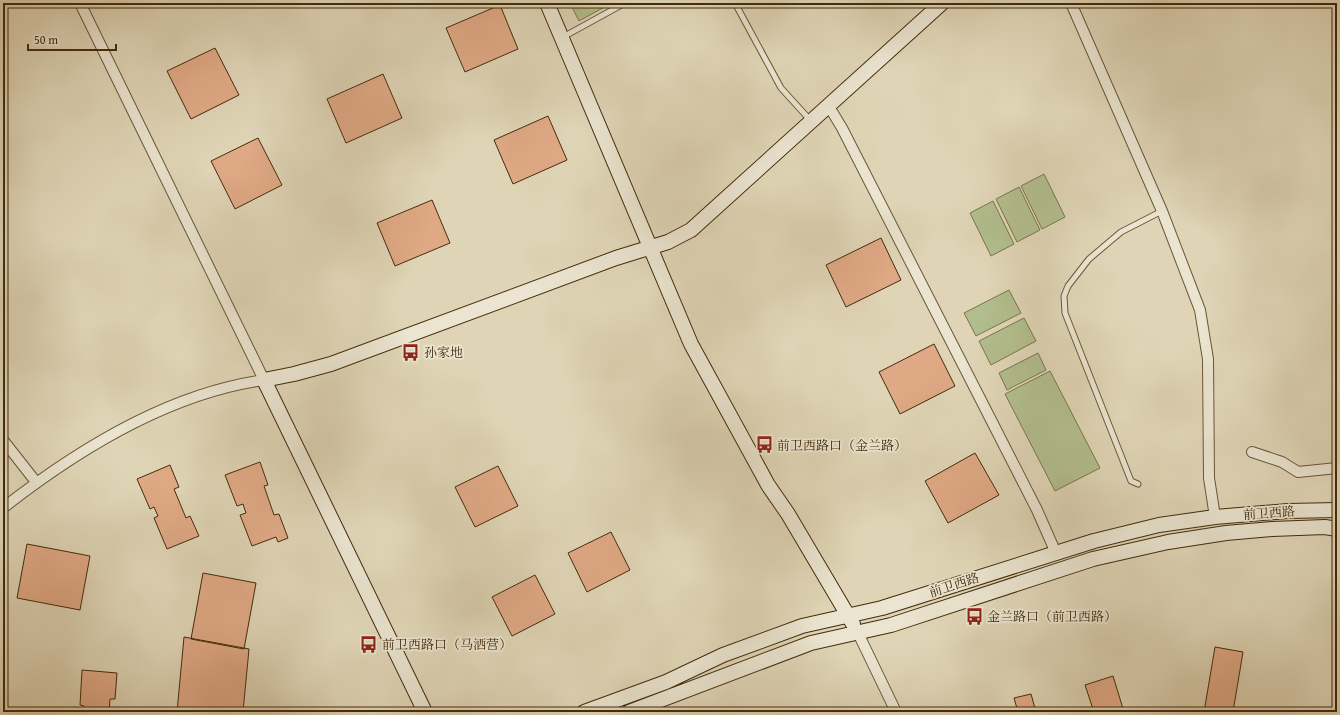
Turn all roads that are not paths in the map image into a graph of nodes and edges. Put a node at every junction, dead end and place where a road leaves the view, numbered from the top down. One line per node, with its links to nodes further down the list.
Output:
1 (80, 3): 12 (street)
2 (547, 3): 7 (street)
3 (625, 3): 7 (lane)
4 (735, 3): 9 (lane)
5 (942, 3): 8 (street)
6 (1071, 3): 10 (street)
7 (563, 38): 11 (street)
8 (828, 105): 9 (street); 22 (street)
9 (811, 121): 11 (street)
10 (1162, 211): 17 (lane); 20 (street)
11 (650, 247): 12 (street); 23 (street)
12 (264, 380): 16 (street); 25 (street)
13 (3, 440): 16 (street)
14 (1252, 452): 15 (street)
15 (1337, 468)
16 (36, 482): 18 (street)
17 (1138, 484)
18 (3, 508)
19 (1337, 510): 20 (street, 前卫西路)
20 (1215, 517): 22 (street, 前卫西路)
21 (1337, 529): 24 (street, 前卫西路)
22 (1056, 552): 23 (street, 前卫西路)
23 (848, 616): 24 (street); 26 (street, 前卫西路)
24 (858, 633): 27 (street, 前卫西路); 28 (street)
25 (424, 712)
26 (584, 712)
27 (629, 712)
28 (896, 712)

